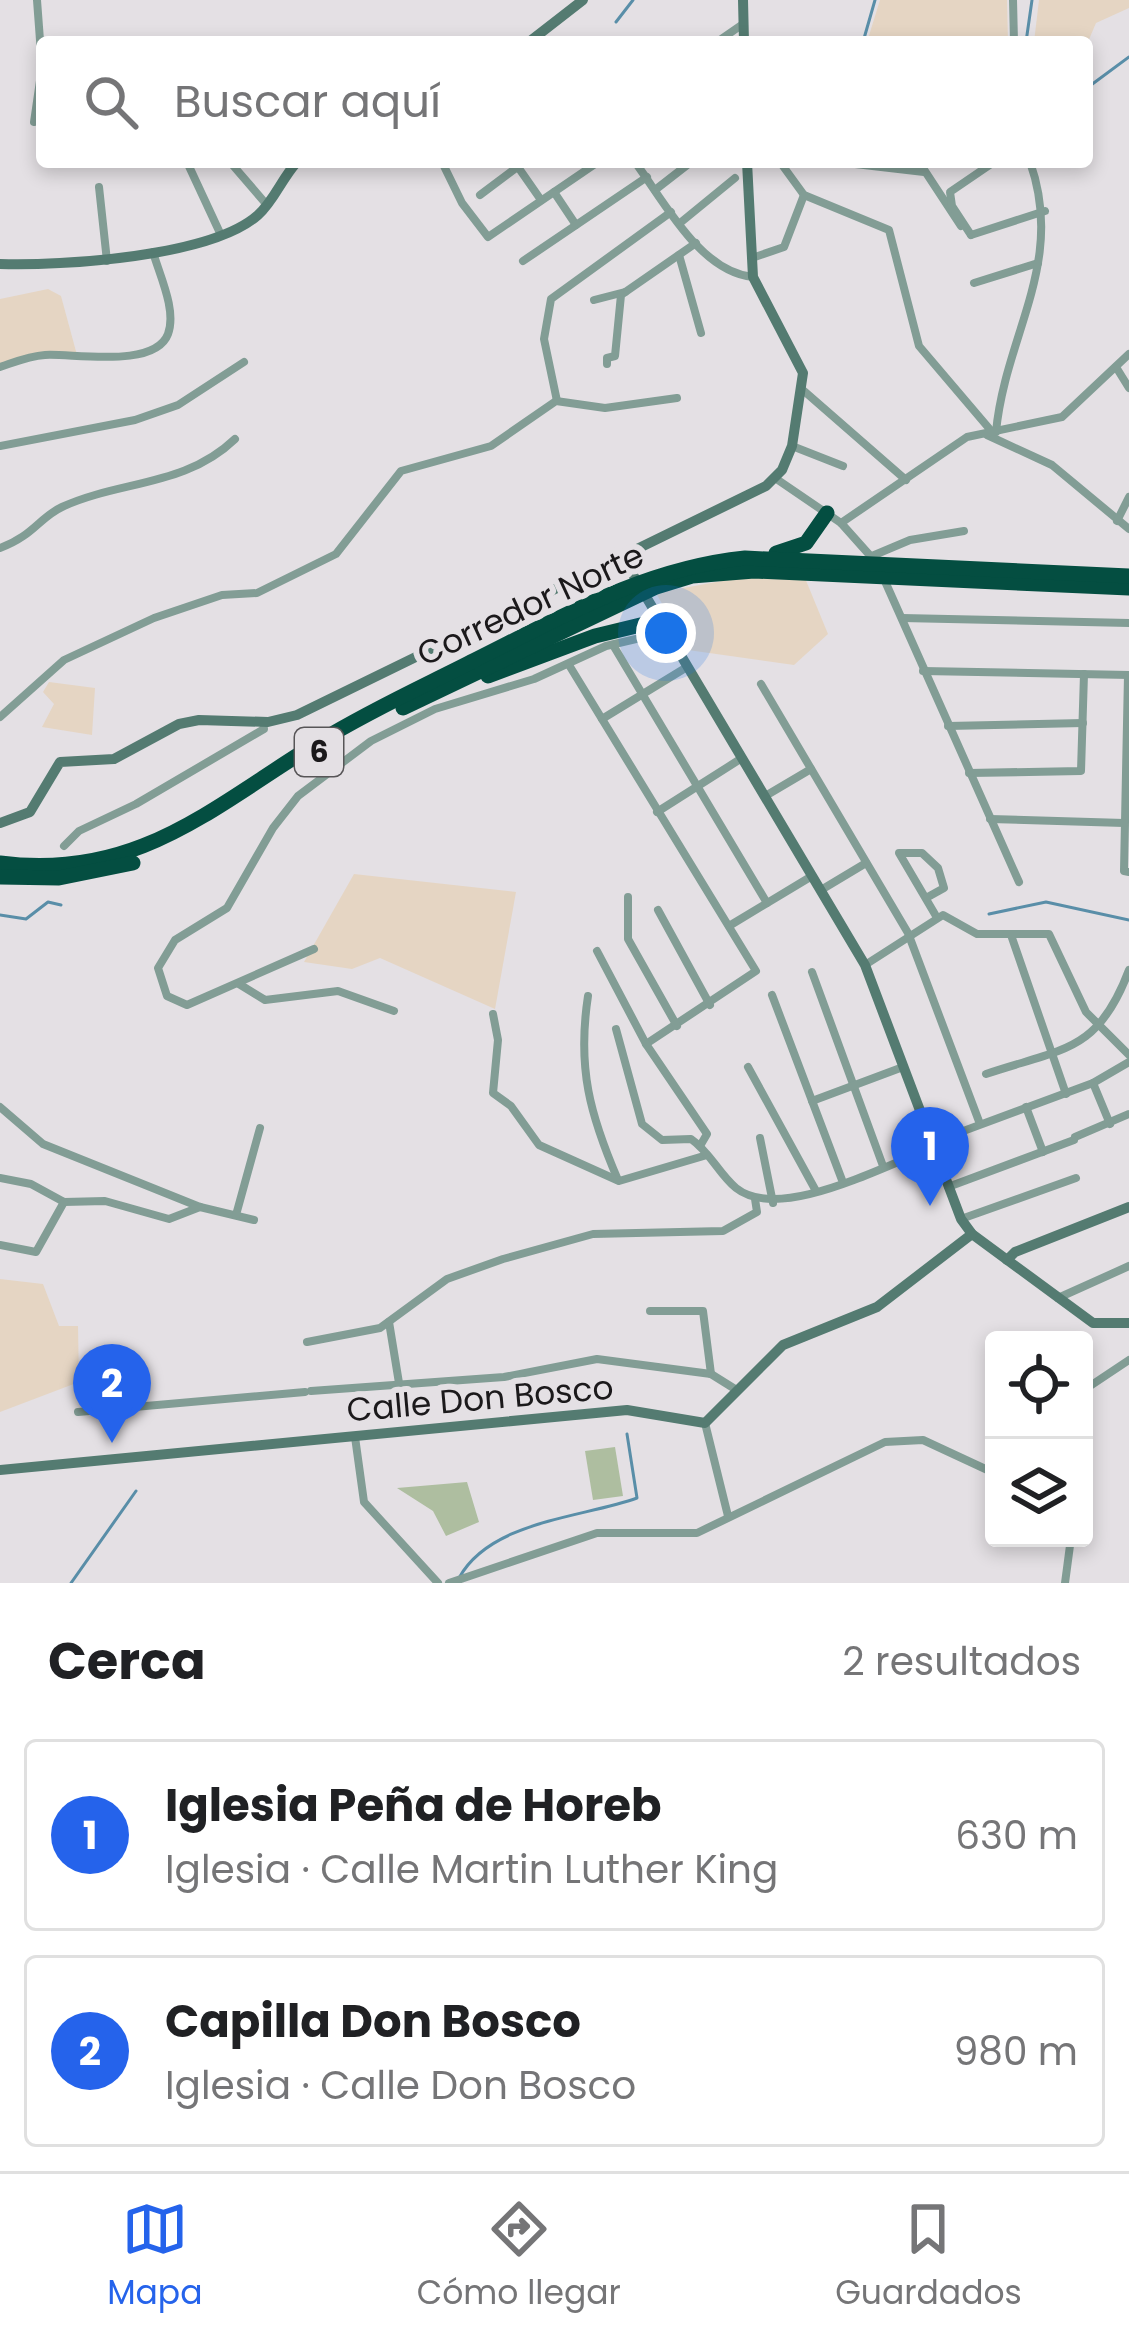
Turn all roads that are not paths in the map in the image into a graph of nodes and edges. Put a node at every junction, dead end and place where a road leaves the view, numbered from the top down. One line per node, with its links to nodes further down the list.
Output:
1 (38, 0): 6 (street)
2 (583, 0): 7 (street)
3 (742, 0): 5 (street)
4 (1013, 0): 10 (street)
5 (744, 23): 8 (street); 9 (street)
6 (40, 36)
7 (548, 36)
8 (726, 36)
9 (744, 36)
10 (1014, 36)
11 (36, 108): 12 (street)
12 (34, 122)
13 (191, 168): 40 (street)
14 (235, 168): 35 (street)
15 (293, 168): 35 (street)
16 (445, 168): 34 (street)
17 (516, 168): 32 (street)
18 (523, 168): 34 (street)
19 (589, 168): 31 (street)
20 (639, 168): 27 (street)
21 (684, 168): 30 (street)
22 (747, 168): 45 (street)
23 (784, 168): 33 (street)
24 (922, 168): 41 (street)
25 (985, 168): 41 (street)
26 (1032, 168): 36 (street)
27 (646, 177): 30 (street); 39 (street)
28 (735, 178): 38 (street)
29 (99, 187): 46 (street)
30 (656, 190): 37 (street)
31 (554, 192): 34 (street); 39 (street)
32 (480, 195)
33 (804, 196): 45 (street); 64 (street)
34 (542, 200)
35 (267, 205): 40 (street)
36 (1045, 211): 41 (street); 48 (street)
37 (671, 212): 38 (street); 63 (street)
38 (680, 223): 42 (street)
39 (576, 225): 47 (street)
40 (220, 233): 43 (street)
41 (971, 235)
42 (696, 243): 44 (street); 50 (street)
43 (153, 252): 46 (street); 58 (street)
44 (680, 255): 52 (street); 54 (street)
45 (751, 258): 50 (street)
46 (107, 261): 49 (street)
47 (523, 261)
48 (1038, 263): 51 (street); 64 (street)
49 (0, 264)
50 (753, 277): 61 (street)
51 (974, 283)
52 (626, 291): 53 (street); 57 (street)
53 (594, 299)
54 (700, 333)
55 (1129, 354): 59 (street)
56 (244, 362): 66 (street)
57 (607, 364)
58 (0, 367)
59 (1116, 367): 60 (street); 64 (street)
60 (1129, 388)
61 (804, 391): 67 (street); 70 (street)
62 (677, 398): 63 (street)
63 (557, 401): 98 (street)
64 (991, 433): 70 (street); 73 (street)
65 (236, 439): 76 (street)
66 (0, 446)
67 (793, 446): 68 (street); 69 (street)
68 (843, 466)
69 (775, 478): 72 (street); 78 (street)
70 (906, 480): 72 (street)
71 (1129, 497): 73 (street)
72 (834, 518): 77 (street); 79 (highway)
73 (1117, 520): 74 (street)
74 (1129, 530)
75 (964, 531): 77 (street)
76 (0, 548)
77 (872, 556): 86 (street)
78 (623, 558): 88 (street); 100 (street)
79 (746, 558): 80 (highway, Corredor Norte / 6); 83 (highway, Corredor Norte / 6)
80 (841, 569): 81 (highway, Corredor Norte / 6); 83 (highway, Corredor Norte / 6)
81 (926, 574): 82 (highway, Corredor Norte / 6); 84 (highway, Corredor Norte / 6)
82 (1129, 576)
83 (652, 582): 85 (highway, Corredor Norte / 6)
84 (1129, 588)
85 (631, 590): 96 (highway, Corredor Norte / 6); 114 (highway, Corredor Norte / 6)
86 (902, 618): 87 (street); 92 (street)
87 (1129, 623)
88 (664, 626): 89 (street); 91 (street); 96 (highway)
89 (614, 645): 90 (street); 97 (street)
90 (569, 665): 99 (street); 134 (street)
91 (688, 666): 97 (street); 104 (street)
92 (923, 671): 93 (street); 103 (street)
93 (1084, 674): 94 (street); 101 (street)
94 (1129, 675): 102 (street)
95 (761, 684): 105 (street)
96 (439, 691): 118 (highway, Corredor Norte / 6)
97 (642, 694): 99 (street); 107 (street)
98 (0, 717)
99 (602, 719): 109 (street)
100 (263, 722): 111 (street); 113 (street)
101 (1083, 723): 103 (street); 106 (street)
102 (1128, 725): 112 (street)
103 (948, 726): 106 (street)
104 (744, 757): 107 (street); 108 (street)
105 (811, 770): 108 (street); 115 (street)
106 (969, 773): 110 (street)
107 (697, 787): 109 (street); 123 (street)
108 (767, 795): 117 (street)
109 (657, 812): 126 (street)
110 (990, 819): 112 (street); 119 (street)
111 (0, 823)
112 (1124, 824): 116 (street)
113 (64, 846)
114 (0, 863)
115 (866, 863): 120 (street); 127 (street)
116 (1129, 872)
117 (812, 876): 120 (street); 123 (street)
118 (0, 878)
119 (1018, 882)
120 (821, 890): 131 (street)
121 (628, 898): 140 (street)
122 (926, 898): 122 (street); 125 (street)
123 (767, 903): 126 (street)
124 (658, 910): 137 (street)
125 (936, 916): 127 (street); 128 (street)
126 (729, 926): 137 (street)
127 (908, 933): 131 (street); 156 (street)
128 (1011, 935): 141 (street); 144 (street)
129 (314, 949): 134 (street)
130 (597, 951): 143 (street)
131 (866, 965): 147 (street)
132 (1129, 970): 141 (street)
133 (812, 972): 150 (street)
134 (239, 984): 138 (street)
135 (772, 995): 152 (street)
136 (588, 996): 167 (street)
137 (710, 1006): 140 (street)
138 (394, 1011)
139 (493, 1014): 167 (street)
140 (677, 1026): 143 (street)
141 (1101, 1028): 144 (street); 145 (street)
142 (616, 1029): 161 (street)
143 (646, 1044): 161 (street)
144 (1052, 1052): 148 (street); 151 (street)
145 (1129, 1059): 149 (street)
146 (748, 1067): 169 (street)
147 (903, 1067): 150 (street); 160 (street)
148 (986, 1075)
149 (1093, 1083): 151 (street); 157 (street)
150 (855, 1086): 152 (street); 163 (street)
151 (1066, 1094): 154 (street)
152 (812, 1101): 166 (street)
153 (0, 1107): 173 (street)
154 (1026, 1107): 156 (street); 162 (street)
155 (1129, 1114): 157 (street)
156 (980, 1124): 160 (street)
157 (1110, 1124): 162 (street)
158 (260, 1128): 175 (street)
159 (760, 1138): 172 (street)
160 (932, 1145): 163 (street); 168 (street)
161 (704, 1150): 167 (street); 170 (street)
162 (1043, 1152): 168 (street)
163 (883, 1166): 166 (street)
164 (0, 1178): 171 (street)
165 (1076, 1178): 176 (street)
166 (842, 1180): 169 (street)
167 (619, 1181)
168 (948, 1187): 176 (street)
169 (816, 1191): 172 (street)
170 (755, 1199): 172 (street); 184 (street)
171 (64, 1202): 173 (street); 179 (street)
172 (773, 1203)
173 (200, 1207): 175 (street)
174 (1129, 1207): 180 (street)
175 (236, 1215): 177 (street)
176 (962, 1219): 178 (street)
177 (254, 1220)
178 (972, 1234): 180 (street); 191 (street)
179 (0, 1245)
180 (1007, 1260): 182 (street)
181 (1129, 1266): 182 (street)
182 (1058, 1298): 185 (street)
183 (650, 1311): 188 (street)
184 (389, 1322): 186 (street); 189 (street)
185 (1129, 1323)
186 (308, 1342)
187 (1129, 1360): 190 (street)
188 (710, 1374): 189 (street); 191 (street)
189 (399, 1383): 192 (street)
190 (1093, 1384)
191 (735, 1389): 193 (street)
192 (78, 1412)
193 (705, 1423): 194 (street, Calle Don Bosco); 197 (street)
194 (355, 1437): 196 (street, Calle Don Bosco); 199 (street)
195 (985, 1469): 197 (street)
196 (0, 1470)
197 (728, 1516): 200 (street)
198 (1070, 1547): 201 (street)
199 (438, 1583)
200 (448, 1583)
201 (1065, 1583)

